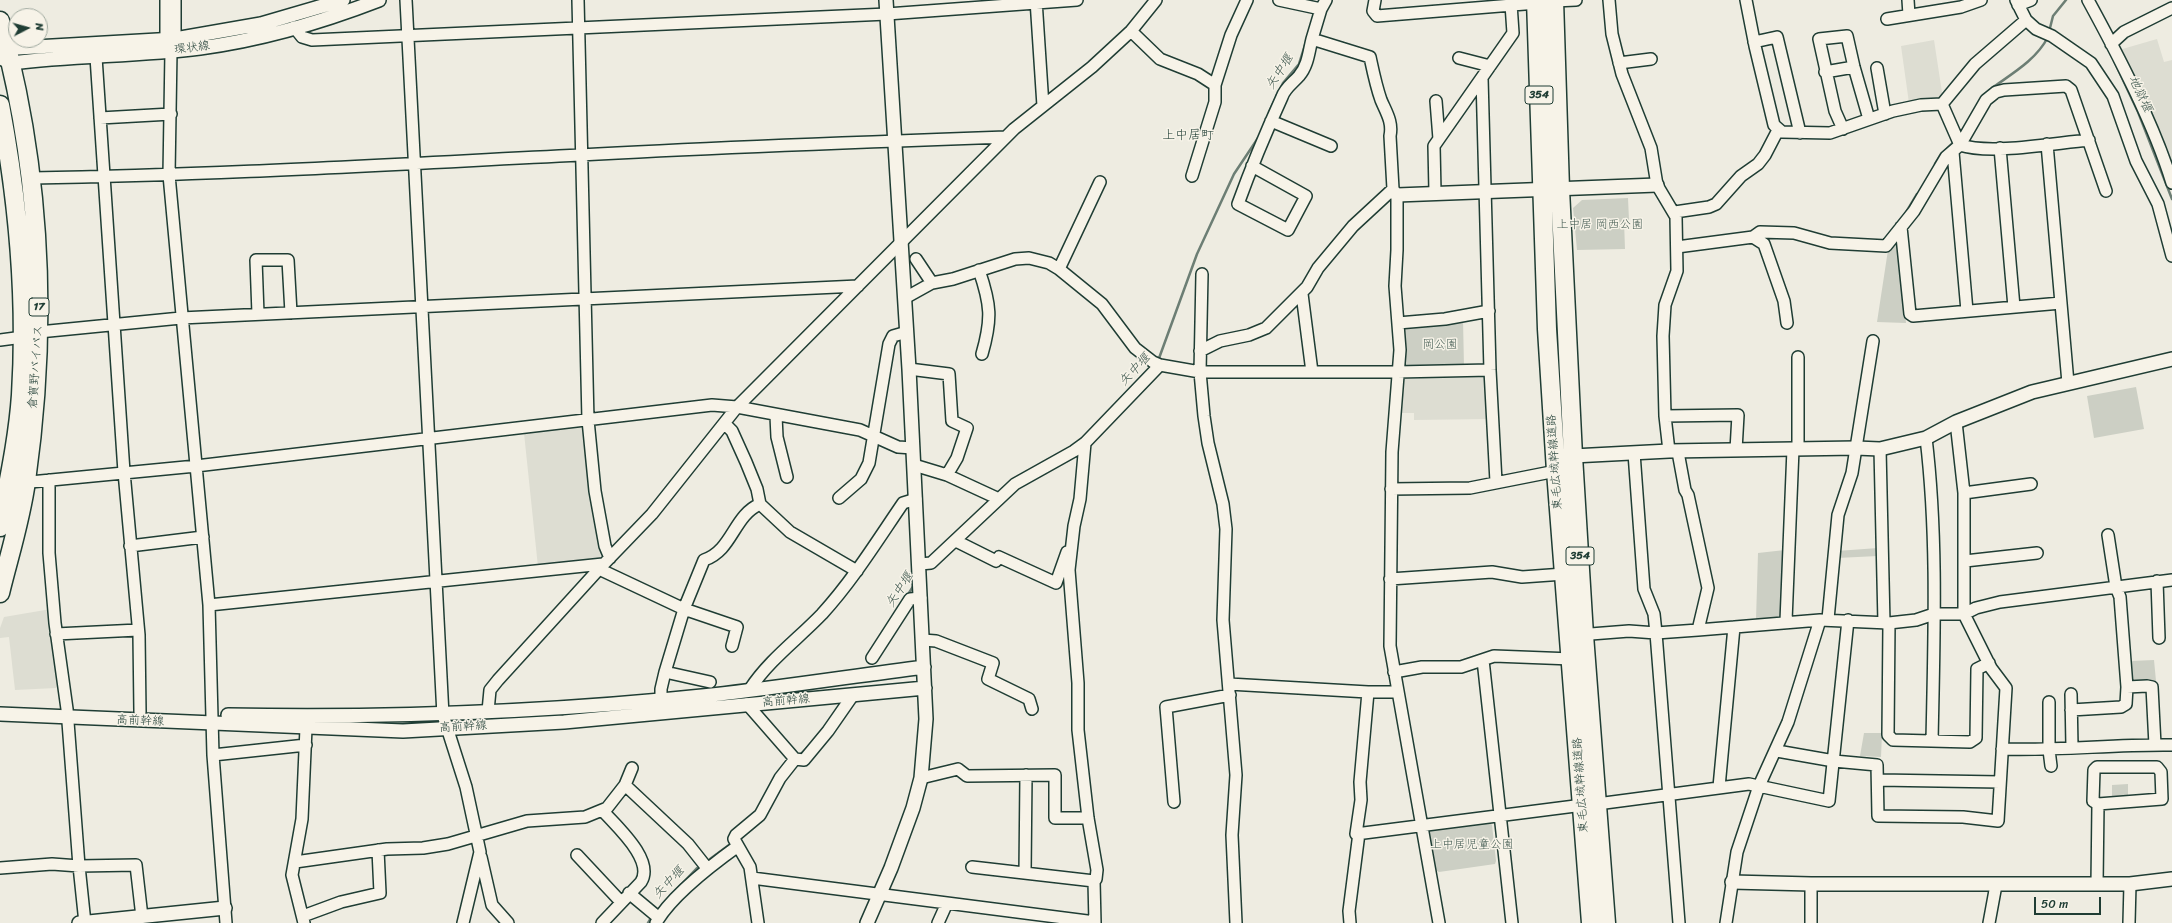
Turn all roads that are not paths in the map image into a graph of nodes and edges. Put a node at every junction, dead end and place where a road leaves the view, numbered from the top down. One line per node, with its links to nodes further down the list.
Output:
1 (166, 0): 39 (street)
2 (175, 0): 39 (street)
3 (343, 0): 39 (street, 環状線)
4 (379, 0): 33 (street, 環状線)
5 (406, 0): 36 (street)
6 (578, 0): 34 (street)
7 (886, 0): 28 (street)
8 (1077, 0): 21 (street)
9 (1156, 0): 35 (street)
10 (1247, 0): 51 (street)
11 (1280, 0): 26 (street)
12 (1375, 0): 24 (street)
13 (1554, 0): 14 (street); 84 (highway, 東毛広域幹線道路 / 354)
14 (1576, 0)
15 (1609, 0): 45 (street)
16 (1746, 0): 38 (street)
17 (1908, 0): 29 (street)
18 (1980, 0): 29 (street)
19 (2031, 0): 23 (street)
20 (2088, 0): 40 (street)
21 (1036, 1): 28 (street); 55 (street)
22 (1536, 2): 25 (street); 83 (highway, 東毛広域幹線道路 / 354)
23 (2017, 2): 31 (street)
24 (1463, 4): 25 (street)
25 (1512, 4): 46 (street)
26 (1320, 6): 37 (street)
27 (2171, 11): 40 (street)
28 (887, 14): 34 (street); 67 (street)
29 (1909, 15): 30 (street)
30 (1887, 19)
31 (2026, 20): 53 (street); 94 (street)
32 (0, 21): 41 (highway, 倉賀野バイパス / 17)
33 (294, 27): 36 (street); 39 (street, 環状線)
34 (580, 28): 36 (street); 72 (street)
35 (1131, 31): 51 (street); 55 (street)
36 (408, 36): 73 (street)
37 (1312, 39): 60 (street); 87 (street)
38 (1754, 42): 62 (street); 63 (street)
39 (171, 43): 41 (street, 環状線); 42 (street, 環状線); 56 (street)
40 (2111, 44): 80 (street)
41 (5, 54): 42 (street, 環状線); 78 (highway, 倉賀野バイパス / 17)
42 (96, 57): 58 (street)
43 (1459, 58): 46 (street)
44 (1651, 59): 45 (street)
45 (1619, 63): 82 (street)
46 (1490, 66): 50 (street)
47 (1854, 67): 49 (street); 49 (street); 59 (street)
48 (1877, 68): 57 (street)
49 (1825, 72): 61 (street)
50 (1482, 78): 65 (street); 85 (street)
51 (1215, 84): 76 (street)
52 (1436, 101): 65 (street)
53 (1942, 104): 57 (street); 70 (street)
54 (0, 105): 81 (highway, 倉賀野バイパス / 17)
55 (1043, 106): 64 (street)
56 (171, 114): 58 (street); 75 (street)
57 (1885, 114): 59 (street)
58 (100, 118): 77 (street)
59 (1869, 119): 61 (street)
60 (1271, 121): 69 (street); 74 (street)
61 (1843, 129): 63 (street)
62 (1778, 130): 63 (street); 89 (street)
63 (1800, 133)
64 (1006, 137): 67 (street); 92 (street)
65 (1439, 139): 88 (street)
66 (2089, 140): 68 (street); 70 (street); 86 (street)
67 (894, 141): 72 (street); 92 (street)
68 (2047, 144): 71 (street); 104 (street)
69 (1332, 146)
70 (1956, 148): 71 (street); 90 (street); 108 (street)
71 (2000, 148): 106 (street)
72 (581, 155): 73 (street); 103 (street)
73 (414, 165): 75 (street); 105 (street)
74 (1252, 166): 74 (street)
75 (169, 175): 77 (street); 111 (street)
76 (1192, 176)
77 (104, 177): 78 (street); 114 (street)
78 (32, 178): 116 (highway, 倉賀野バイパス / 17)
79 (1100, 182): 96 (street)
80 (2172, 183)
81 (6, 185): 116 (highway, 倉賀野バイパス / 17)
82 (1657, 185): 84 (street); 89 (street)
83 (1541, 189): 84 (street); 85 (street); 150 (highway, 東毛広域幹線道路 / 354)
84 (1560, 189): 147 (highway, 東毛広域幹線道路 / 354)
85 (1484, 191): 88 (street); 107 (street)
86 (2106, 191)
87 (1395, 192): 88 (street); 101 (street); 112 (street)
88 (1435, 192)
89 (1675, 212): 93 (street)
90 (1901, 228): 91 (street); 108 (street)
91 (1753, 237): 93 (street); 113 (street)
92 (901, 242): 100 (street); 102 (street)
93 (1677, 247): 132 (street)
94 (2172, 256)
95 (916, 259): 99 (street)
96 (1060, 269): 97 (street); 123 (street)
97 (979, 270): 99 (street); 120 (street)
98 (1202, 274): 119 (street)
99 (932, 283): 102 (street)
100 (858, 286): 103 (street); 130 (street)
101 (1302, 294): 119 (street); 127 (street)
102 (904, 298): 115 (street)
103 (584, 300): 105 (street); 133 (street)
104 (2061, 304): 106 (street); 129 (street)
105 (422, 306): 109 (street); 138 (street)
106 (2014, 306): 108 (street)
107 (1489, 311): 112 (street); 125 (street)
108 (1967, 311)
109 (291, 313): 110 (street); 110 (street)
110 (258, 314): 111 (street)
111 (181, 318): 114 (street); 149 (street)
112 (1398, 323): 128 (street)
113 (1787, 323)
114 (114, 324): 116 (street); 151 (street)
115 (907, 332): 124 (street); 136 (street)
116 (31, 334): 117 (street); 155 (highway, 倉賀野バイパス / 17); 157 (highway, 倉賀野バイパス / 17)
117 (0, 340)
118 (1873, 341): 141 (street)
119 (1200, 351): 126 (street)
120 (982, 354)
121 (1798, 357): 142 (street)
122 (2172, 359): 129 (street)
123 (1160, 365): 126 (street); 139 (street)
124 (909, 369): 140 (street); 152 (street)
125 (1490, 370): 128 (street); 156 (street)
126 (1200, 372): 127 (street); 209 (street)
127 (1312, 372): 128 (street)
128 (1397, 372): 159 (street)
129 (2068, 384): 134 (street)
130 (737, 407): 131 (street); 133 (street); 135 (street)
131 (776, 416): 136 (street); 153 (street)
132 (1665, 416): 144 (street); 145 (street)
133 (588, 420): 138 (street); 173 (street)
134 (1956, 422): 137 (street); 160 (street)
135 (725, 424): 164 (street); 173 (street)
136 (874, 436): 140 (street); 161 (street)
137 (1926, 438): 143 (street); 186 (street)
138 (429, 439): 149 (street); 179 (street)
139 (1085, 443): 163 (street); 167 (street)
140 (913, 448): 148 (street)
141 (1856, 448): 142 (street); 143 (street); 188 (street)
142 (1795, 449): 144 (street); 190 (street)
143 (1880, 449): 191 (street)
144 (1736, 450): 145 (street)
145 (1674, 451): 146 (street); 194 (street)
146 (1634, 453): 147 (street); 195 (street)
147 (1573, 456): 197 (highway, 東毛広域幹線道路 / 354)
148 (914, 465): 152 (street); 162 (street)
149 (196, 466): 151 (street); 168 (street)
150 (1556, 471): 156 (street); 176 (highway, 東毛広域幹線道路 / 354)
151 (124, 472): 154 (street); 170 (street)
152 (947, 475): 163 (street)
153 (787, 477)
154 (50, 480): 155 (street); 196 (street)
155 (26, 482): 157 (street); 182 (highway, 倉賀野バイパス / 17)
156 (1496, 482): 159 (street)
157 (4, 484): 165 (highway, 倉賀野バイパス / 17)
158 (2031, 484): 160 (street)
159 (1391, 489): 177 (street)
160 (1964, 493): 172 (street)
161 (839, 498)
162 (916, 499): 174 (street); 175 (street)
163 (999, 499): 169 (street)
164 (760, 504): 175 (street); 185 (street)
165 (0, 527)
166 (2108, 535): 181 (street)
167 (1072, 536): 169 (street); 258 (street)
168 (203, 537): 170 (street); 184 (street)
169 (956, 541): 174 (street)
170 (130, 546): 193 (street)
171 (2038, 553): 172 (street)
172 (1965, 561): 187 (street)
173 (604, 564): 179 (street); 185 (street); 225 (street)
174 (920, 564): 183 (street)
175 (857, 571): 212 (street)
176 (1564, 574): 177 (street); 197 (highway, 東毛広域幹線道路 / 354)
177 (1390, 579): 207 (street)
178 (2172, 580): 180 (street)
179 (436, 581): 184 (street); 228 (street)
180 (2157, 581): 181 (street); 198 (street)
181 (2116, 587): 187 (street); 210 (street)
182 (0, 593)
183 (921, 598): 199 (street); 201 (street)
184 (209, 605): 229 (street)
185 (684, 609): 200 (street); 206 (street)
186 (1934, 614): 187 (street); 191 (street); 232 (street)
187 (1964, 614): 204 (street)
188 (1824, 619): 189 (street); 190 (street); 239 (street)
189 (1848, 620): 191 (street); 242 (street)
190 (1786, 621): 192 (street)
191 (1886, 623): 232 (street)
192 (1734, 627): 194 (street); 251 (street)
193 (138, 630): 196 (street); 224 (street)
194 (1698, 630): 195 (street)
195 (1656, 633): 197 (street); 252 (street)
196 (56, 634): 226 (street)
197 (1577, 635): 202 (highway, 東毛広域幹線道路 / 354); 255 (highway, 東毛広域幹線道路 / 354)
198 (2159, 638)
199 (923, 640): 205 (street); 222 (street)
200 (732, 646)
201 (872, 658)
202 (1572, 659): 203 (street); 255 (highway, 東毛広域幹線道路 / 354)
203 (1483, 660): 207 (street); 257 (street)
204 (1989, 663): 232 (street); 237 (street)
205 (924, 667): 211 (street); 212 (street, 高前幹線)
206 (665, 672): 208 (street); 218 (street)
207 (1394, 672): 214 (street)
208 (710, 682)
209 (1229, 684): 213 (street); 217 (street)
210 (2127, 687): 223 (street); 234 (street)
211 (925, 688): 216 (street, 高前幹線); 246 (street)
212 (750, 689): 218 (street, 高前幹線)
213 (1368, 692): 214 (street); 260 (street)
214 (1397, 692): 259 (street)
215 (2071, 694): 223 (street)
216 (853, 695): 220 (street, 高前幹線); 241 (street)
217 (1230, 695): 253 (street); 297 (street)
218 (661, 699): 225 (street, 高前幹線)
219 (2049, 702): 238 (street)
220 (747, 704): 231 (street, 高前幹線); 241 (street)
221 (0, 706): 226 (street, 高前幹線)
222 (1032, 709)
223 (2071, 710): 236 (street)
224 (140, 712): 226 (street, 高前幹線); 229 (street, 高前幹線)
225 (488, 712): 228 (street, 高前幹線)
226 (67, 713): 227 (street, 高前幹線); 229 (street, 高前幹線); 267 (street)
227 (0, 714)
228 (443, 714): 229 (street, 高前幹線); 231 (street)
229 (212, 719): 230 (street, 高前幹線); 240 (street)
230 (306, 728): 231 (street, 高前幹線); 233 (street)
231 (446, 728): 261 (street)
232 (1932, 741)
233 (306, 745): 240 (street); 266 (street)
234 (2155, 745): 235 (street); 236 (street)
235 (2172, 745)
236 (2072, 748): 238 (street)
237 (2002, 749): 238 (street); 248 (street)
238 (2048, 750): 243 (street)
239 (1777, 751): 242 (street); 250 (street)
240 (213, 755): 284 (street)
241 (795, 759): 262 (street)
242 (1834, 761): 247 (street); 250 (street)
243 (2051, 766)
244 (632, 768): 249 (street)
245 (1026, 775): 246 (street); 258 (street); 271 (street)
246 (921, 778): 281 (street)
247 (1879, 780): 248 (street); 248 (street)
248 (2000, 782)
249 (624, 785): 256 (street); 270 (street)
250 (1759, 786): 251 (street); 275 (street)
251 (1719, 787): 252 (street)
252 (1668, 795): 255 (street); 303 (street)
253 (1174, 802)
254 (2098, 804): 254 (street); 277 (street)
255 (1590, 805): 257 (street); 301 (highway, 東毛広域幹線道路 / 354); 302 (highway, 東毛広域幹線道路 / 354)
256 (603, 810): 261 (street); 280 (street)
257 (1500, 816): 259 (street); 300 (street)
258 (1088, 818): 274 (street)
259 (1421, 826): 260 (street); 299 (street)
260 (1359, 833): 298 (street)
261 (477, 835): 263 (street); 264 (street)
262 (738, 846): 270 (street); 272 (street)
263 (378, 850): 266 (street); 286 (street)
264 (480, 852): 290 (street); 291 (street)
265 (576, 855): 282 (street)
266 (295, 862): 286 (street)
267 (79, 866): 269 (street); 285 (street); 288 (street)
268 (972, 867): 271 (street)
269 (0, 868)
270 (708, 868): 287 (street)
271 (1025, 873): 274 (street)
272 (752, 878): 281 (street); 293 (street)
273 (2172, 879): 278 (street)
274 (1094, 881): 296 (street)
275 (1732, 882): 276 (street); 304 (street)
276 (1811, 884): 279 (street); 305 (street)
277 (2097, 884): 278 (street); 279 (street)
278 (2130, 884): 307 (street)
279 (1996, 885): 306 (street)
280 (630, 893): 282 (street); 287 (street)
281 (880, 894): 283 (street); 294 (street)
282 (621, 902): 292 (street)
283 (947, 903): 295 (street); 296 (street)
284 (225, 908): 285 (street); 289 (street)
285 (151, 918): 288 (street)
286 (303, 919)
287 (658, 921)
288 (83, 923)
289 (226, 923)
290 (463, 923)
291 (508, 923)
292 (602, 923)
293 (758, 923)
294 (867, 923)
295 (938, 923)
296 (1095, 923)
297 (1236, 923)
298 (1350, 923)
299 (1439, 923)
300 (1512, 923)
301 (1591, 923)
302 (1606, 923)
303 (1679, 923)
304 (1726, 923)
305 (1811, 923)
306 (1989, 923)
307 (2129, 923)

